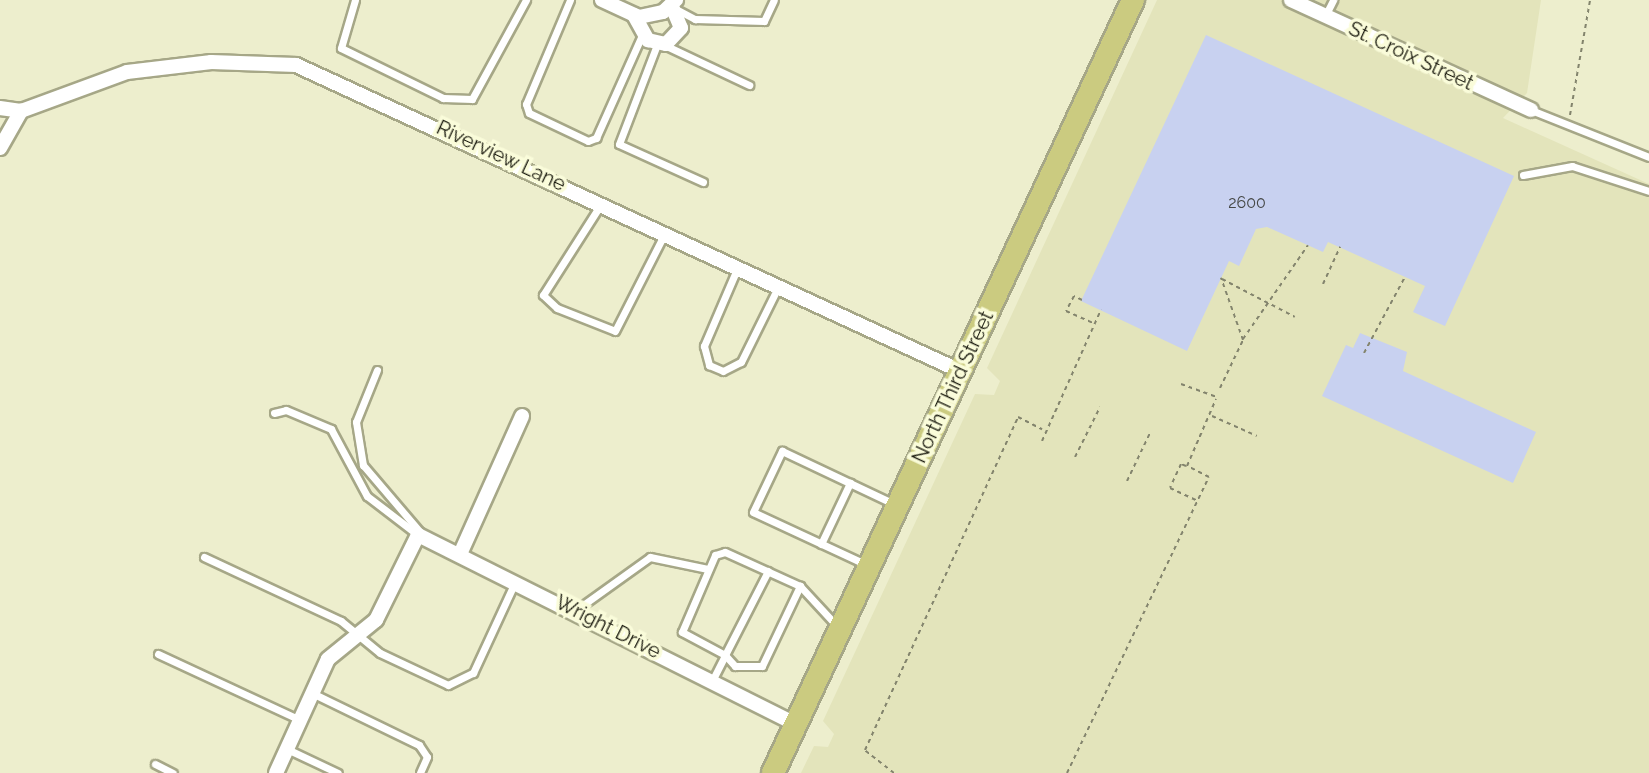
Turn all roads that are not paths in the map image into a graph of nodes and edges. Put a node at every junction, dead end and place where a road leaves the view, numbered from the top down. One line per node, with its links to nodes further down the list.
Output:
1 (355, 0): 2 (lane)
2 (526, 0)
3 (570, 0): 12 (lane)
4 (602, 0): 10 (street)
5 (774, 0): 9 (lane)
6 (1133, 0): 28 (main road, North Third Street)
7 (1291, 0): 11 (street, St. Croix Street)
8 (1333, 0): 11 (lane)
9 (674, 4): 10 (street); 13 (street)
10 (634, 15): 12 (street)
11 (1325, 16): 16 (street, St. Croix Street)
12 (643, 33): 13 (street)
13 (658, 42): 14 (lane); 21 (lane)
14 (749, 85)
15 (0, 108): 17 (street, Riverview Lane)
16 (1531, 110): 19 (lane)
17 (21, 111): 18 (street); 23 (street, Riverview Lane)
18 (0, 148)
19 (1649, 157)
20 (1523, 175): 22 (lane)
21 (703, 182)
22 (1649, 191)
23 (602, 203): 24 (street, Riverview Lane); 24 (lane)
24 (665, 233): 25 (street, Riverview Lane)
25 (738, 267): 26 (street, Riverview Lane); 26 (lane)
26 (779, 286): 28 (street, Riverview Lane)
27 (377, 370): 33 (lane)
28 (960, 371): 32 (main road, North Third Street)
29 (274, 413): 33 (lane)
30 (522, 416): 35 (street)
31 (850, 483): 32 (lane); 34 (lane); 34 (lane)
32 (899, 506): 37 (main road, North Third Street)
33 (421, 536): 35 (street, Wright Drive); 44 (street)
34 (821, 544): 37 (lane)
35 (461, 552): 40 (street, Wright Drive)
36 (204, 557): 44 (lane)
37 (870, 567): 43 (main road, North Third Street)
38 (708, 569): 39 (lane); 42 (lane); 46 (lane)
39 (768, 571): 41 (lane); 46 (lane)
40 (516, 580): 42 (street, Wright Drive); 44 (lane)
41 (800, 586): 43 (lane); 46 (lane)
42 (576, 610): 47 (street, Wright Drive)
43 (841, 629): 50 (main road, North Third Street)
44 (359, 633): 48 (street)
45 (158, 654): 49 (lane)
46 (725, 655): 47 (lane)
47 (712, 681): 50 (street, Wright Drive)
48 (312, 693): 49 (street); 56 (lane)
49 (300, 720): 51 (street)
50 (796, 724): 57 (main road, North Third Street)
51 (287, 749): 54 (street); 55 (lane)
52 (155, 764): 53 (lane)
53 (173, 773)
54 (276, 773)
55 (338, 773)
56 (420, 773)
57 (773, 773)

